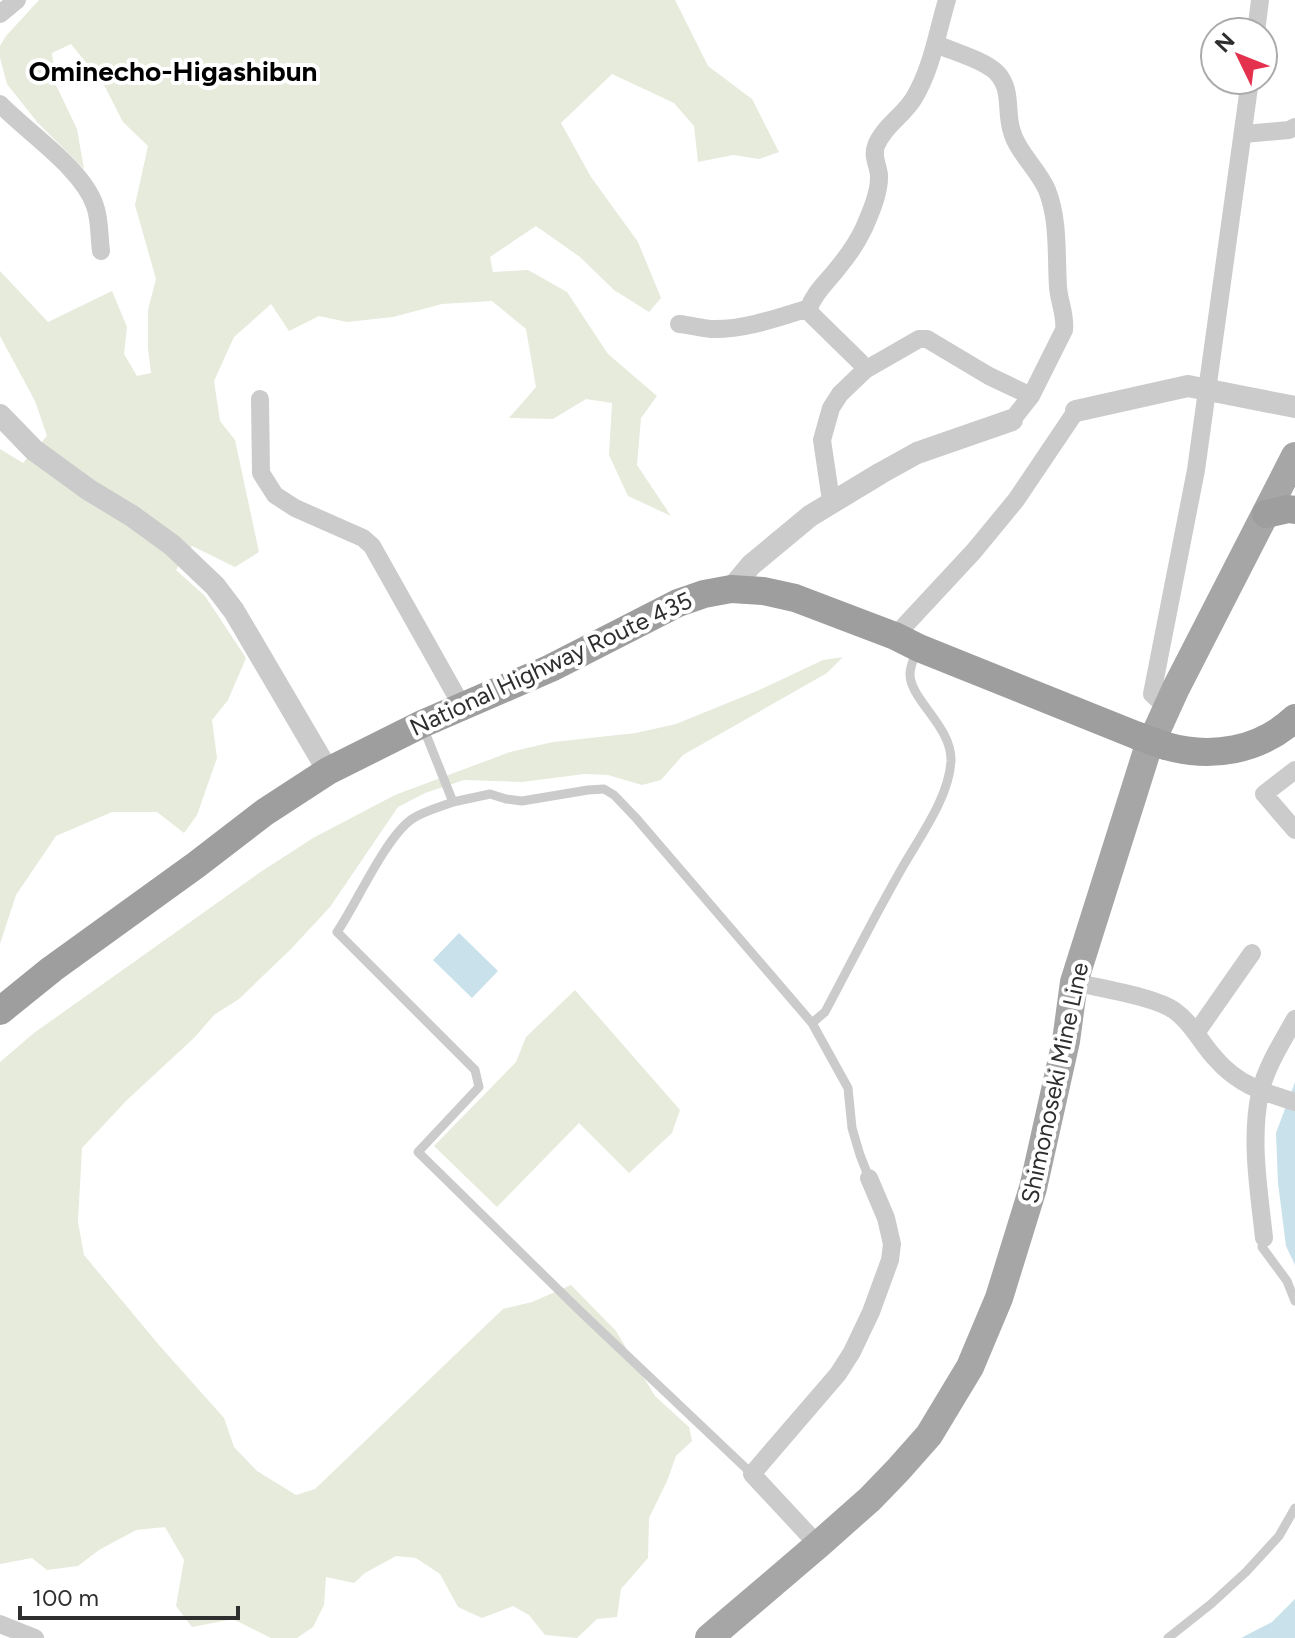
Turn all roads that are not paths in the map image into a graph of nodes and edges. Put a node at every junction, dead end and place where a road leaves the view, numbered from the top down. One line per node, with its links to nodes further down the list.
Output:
1 (17, 0): 3 (street)
2 (947, 0): 4 (street)
3 (0, 14)
4 (936, 44): 10 (street); 14 (street)
5 (1248, 96): 8 (street)
6 (0, 104): 9 (street)
7 (1295, 127): 8 (street)
8 (1244, 134): 13 (street)
9 (101, 251)
10 (809, 308): 11 (street); 12 (street)
11 (679, 324)
12 (865, 370): 14 (street); 21 (street)
13 (1208, 389): 16 (street); 17 (street); 27 (street)
14 (1031, 396): 19 (street)
15 (260, 399): 26 (street)
16 (1295, 407)
17 (1076, 411): 25 (street)
18 (0, 415): 31 (street)
19 (1012, 420): 21 (street)
20 (1295, 456): 23 (main road, Shimonoseki Mine Line)
21 (834, 502): 24 (street)
22 (1295, 510): 23 (highway)
23 (1266, 514): 27 (main road, Shimonoseki Mine Line)
24 (731, 589): 25 (highway, National Highway Route 435); 26 (highway, National Highway Route 435)
25 (894, 637): 28 (highway, National Highway Route 435, bridge); 38 (lane)
26 (462, 706): 29 (highway, National Highway Route 435)
27 (1167, 708): 35 (main road, Shimonoseki Mine Line)
28 (1295, 718)
29 (422, 724): 31 (highway, National Highway Route 435); 32 (lane)
30 (1295, 770): 33 (street)
31 (328, 771): 36 (highway, National Highway Route 435)
32 (453, 802): 38 (lane); 45 (lane)
33 (1295, 830)
34 (1252, 953): 39 (street)
35 (1074, 982): 39 (street); 47 (main road, Shimonoseki Mine Line)
36 (0, 1011)
37 (1295, 1019): 40 (street)
38 (812, 1023): 42 (lane)
39 (1196, 1033): 40 (street)
40 (1266, 1093): 41 (street); 43 (street)
41 (1295, 1102)
42 (869, 1178): 45 (street)
43 (1264, 1238): 44 (lane)
44 (1295, 1301)
45 (752, 1474): 47 (street)
46 (1295, 1508): 51 (lane)
47 (818, 1545): 50 (main road, Shimonoseki Mine Line)
48 (0, 1624): 49 (street)
49 (35, 1638)
50 (709, 1638)
51 (1168, 1638)

